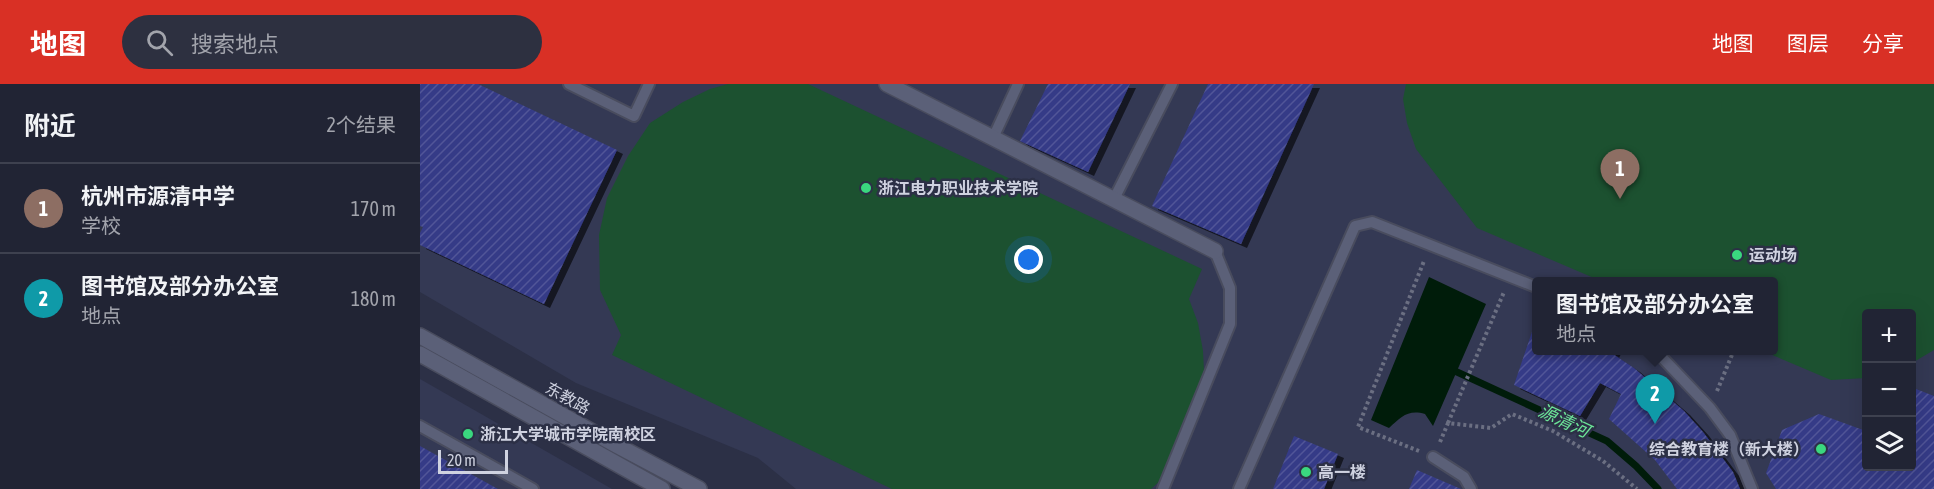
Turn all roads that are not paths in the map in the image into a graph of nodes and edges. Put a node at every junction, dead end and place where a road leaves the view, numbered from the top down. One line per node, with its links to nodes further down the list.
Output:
1 (569, 84): 2 (lane)
2 (649, 84)
3 (887, 84): 6 (street)
4 (1018, 84): 6 (lane)
5 (1172, 84): 7 (lane)
6 (993, 138): 7 (street)
7 (1114, 199): 8 (street)
8 (1215, 251): 18 (lane)
9 (1532, 285): 19 (lane)
10 (420, 336): 17 (street, 东教路)
11 (420, 354): 16 (street, 东教路)
12 (1659, 355): 21 (lane)
13 (420, 426): 15 (lane)
14 (1433, 456): 20 (lane)
15 (533, 489)
16 (662, 489)
17 (699, 489)
18 (1163, 489)
19 (1239, 489)
20 (1471, 489)
21 (1752, 489)

